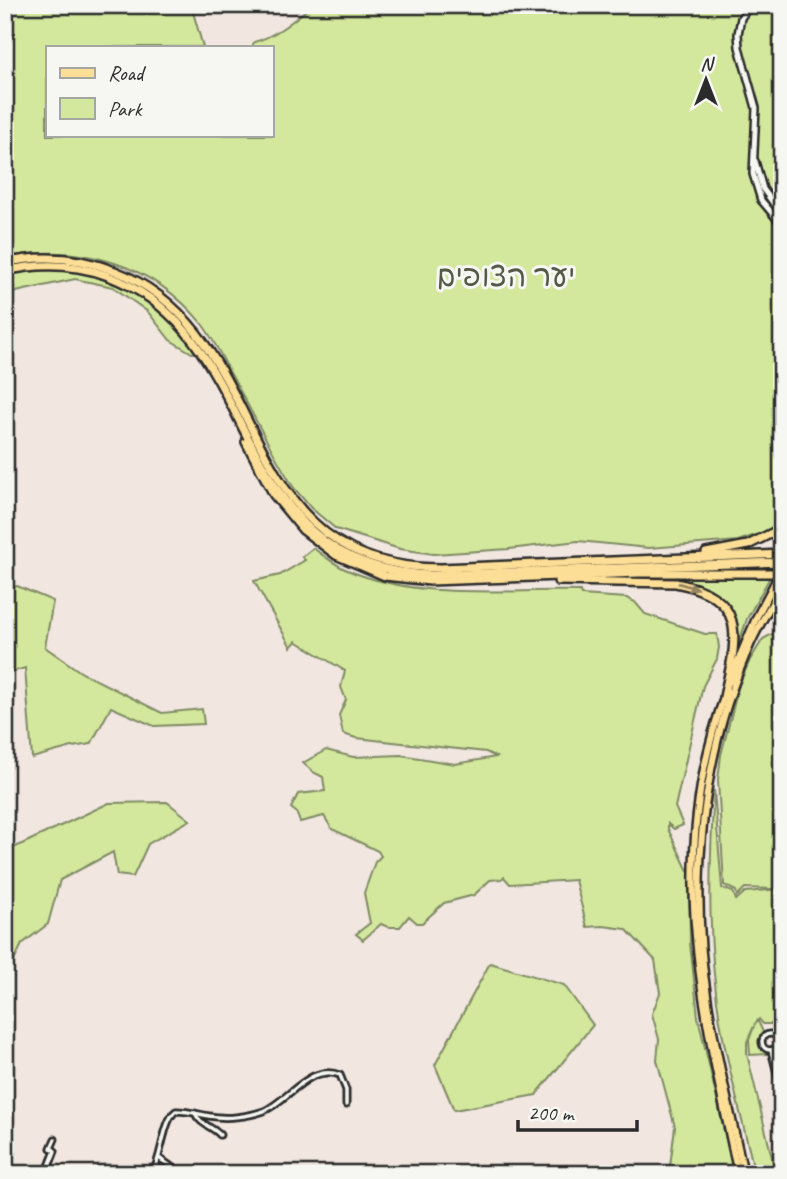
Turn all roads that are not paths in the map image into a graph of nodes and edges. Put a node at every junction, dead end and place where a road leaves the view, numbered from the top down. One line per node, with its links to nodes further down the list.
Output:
1 (750, 5): 2 (street)
2 (754, 144): 3 (street); 4 (street)
3 (782, 215)
4 (782, 225)
5 (5, 263): 10 (highway)
6 (5, 271): 7 (highway)
7 (226, 394): 11 (highway); 13 (highway)
8 (782, 528): 10 (highway)
9 (782, 554): 10 (highway)
10 (667, 558)
11 (782, 562)
12 (782, 572): 13 (highway); 14 (main road, bridge)
13 (473, 580): 15 (highway, one-way to 15)
14 (779, 584): 15 (main road); 29 (main road)
15 (724, 697): 28 (main road)
16 (771, 1050): 16 (street); 17 (street)
17 (782, 1093)
18 (346, 1105): 19 (street)
19 (195, 1113): 20 (street); 22 (street)
20 (220, 1135)
21 (55, 1139): 24 (street)
22 (159, 1158): 26 (street); 27 (street)
23 (99, 1170): 25 (street)
24 (46, 1174)
25 (104, 1174)
26 (152, 1174)
27 (182, 1174)
28 (738, 1174)
29 (744, 1174)

